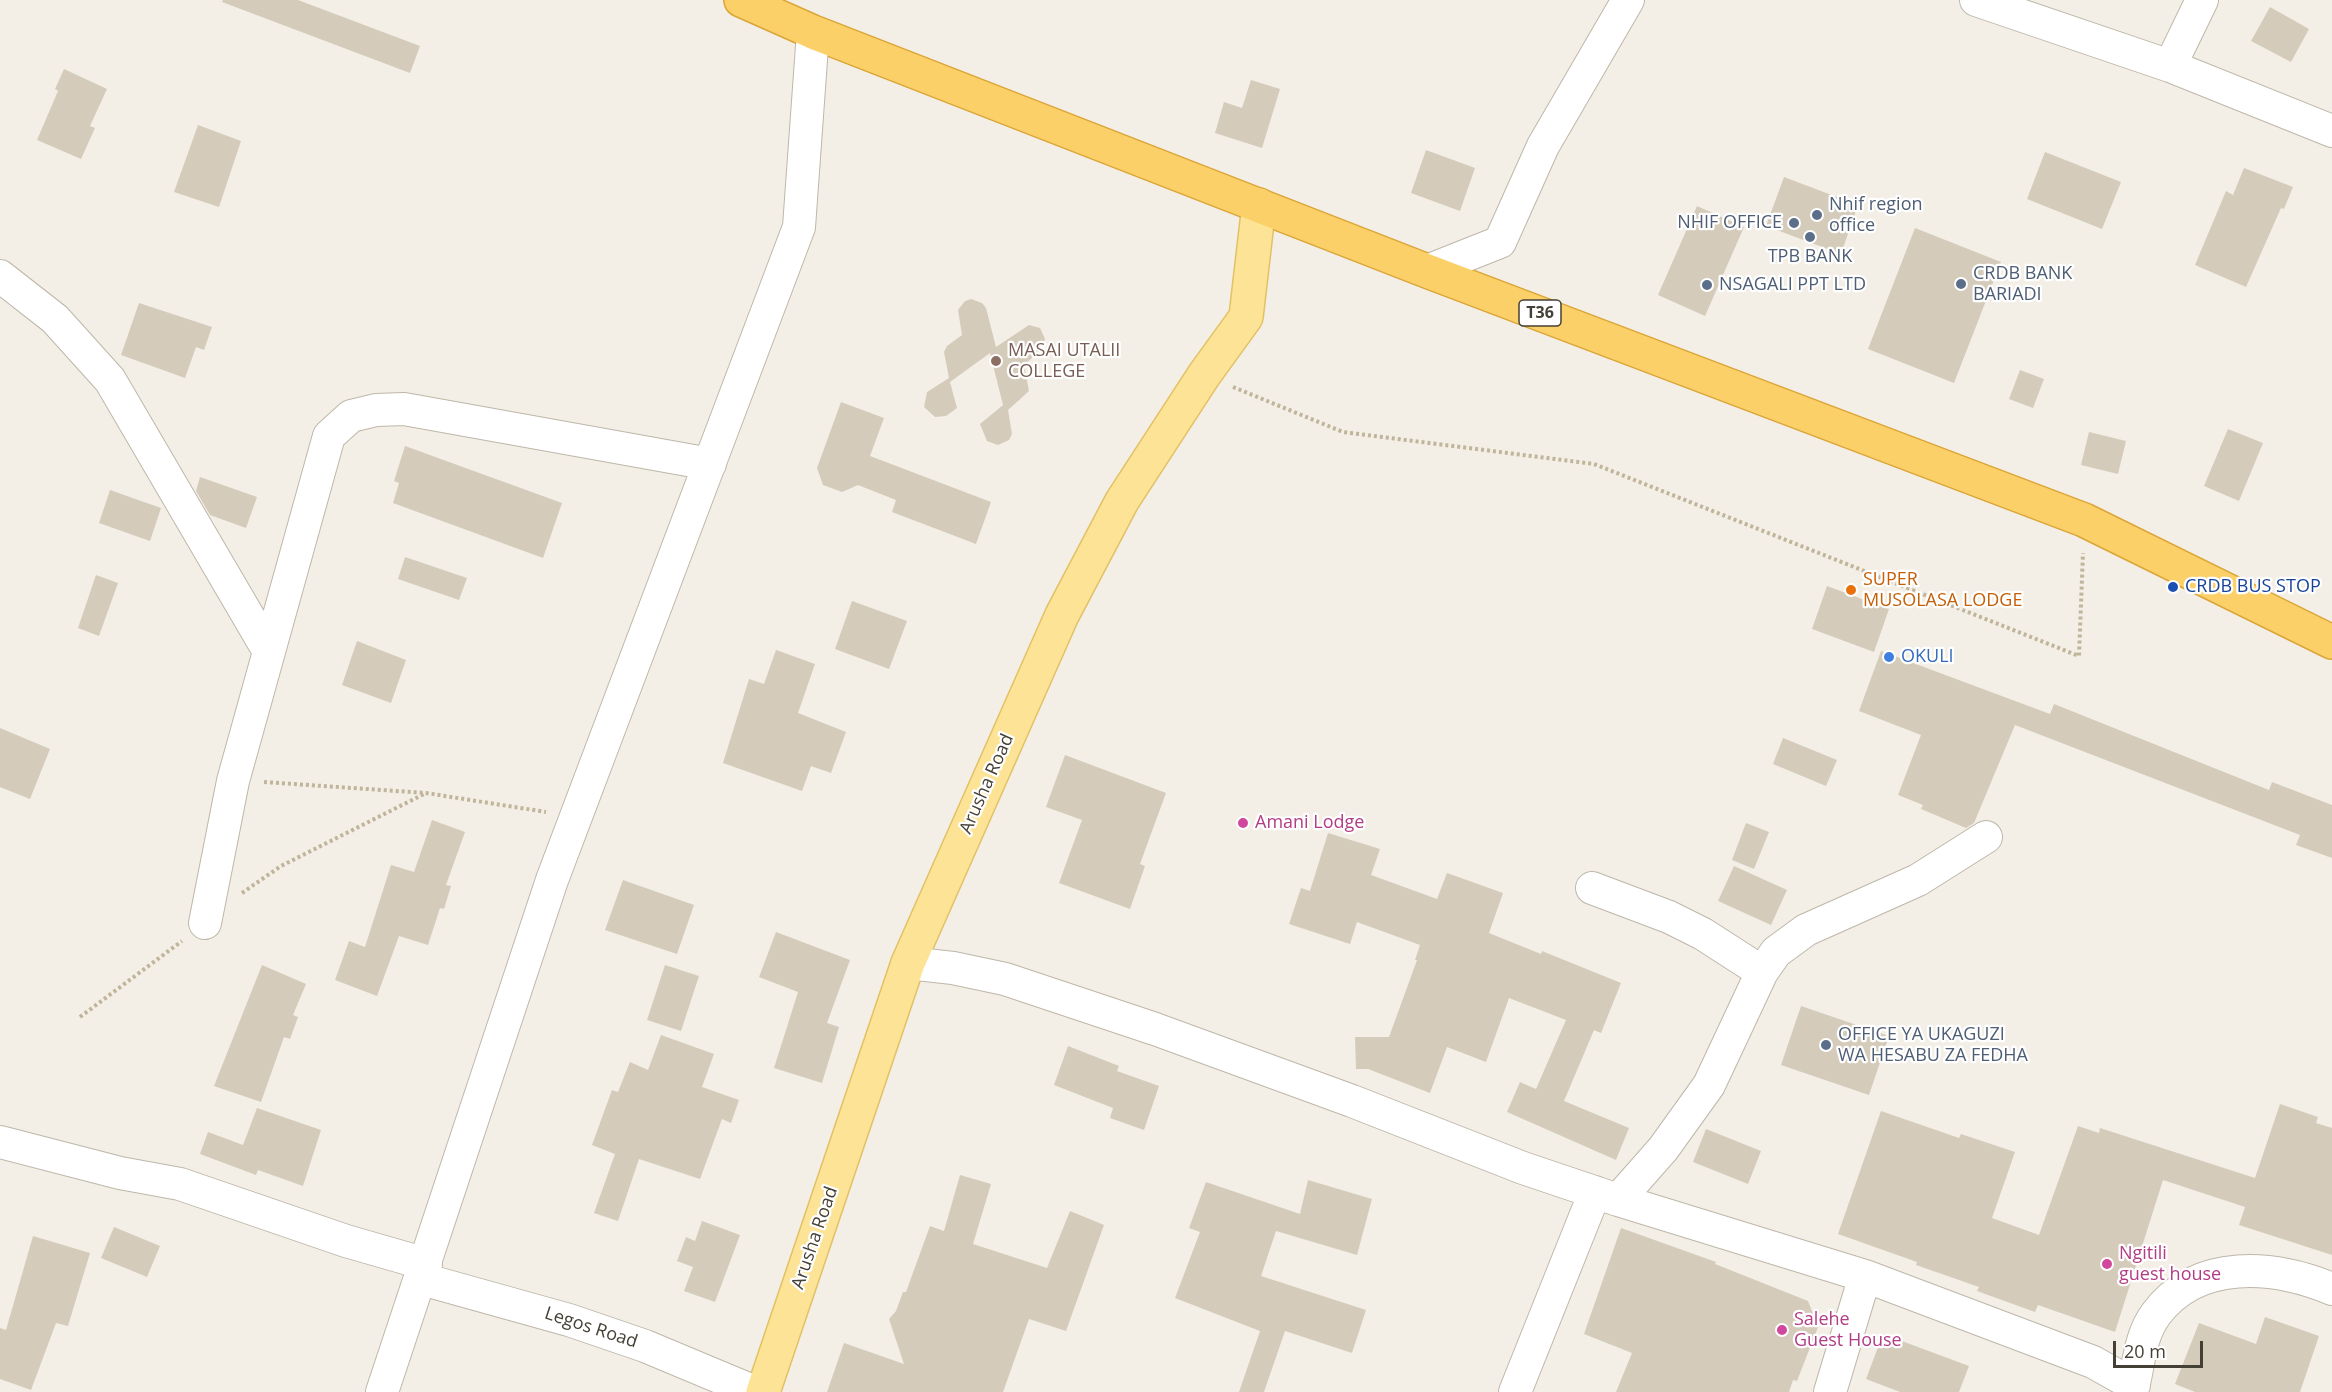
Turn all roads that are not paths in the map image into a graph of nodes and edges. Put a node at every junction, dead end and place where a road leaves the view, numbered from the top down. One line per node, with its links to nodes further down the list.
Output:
1 (741, 0): 5 (highway, T36)
2 (1628, 0): 9 (street)
3 (1976, 0): 6 (street)
4 (2202, 0): 6 (street)
5 (813, 32): 8 (highway, T36); 11 (street)
6 (2170, 66): 7 (street)
7 (2332, 130)
8 (1259, 205): 9 (highway, T36); 17 (main road, Arusha Road)
9 (1427, 271): 12 (highway, T36)
10 (0, 276): 13 (street)
11 (710, 464): 13 (street); 21 (street)
12 (2332, 642)
13 (268, 650): 16 (street)
14 (1986, 837): 18 (street)
15 (1592, 888): 18 (street)
16 (205, 924)
17 (908, 963): 20 (street); 27 (main road, Arusha Road)
18 (1762, 972): 20 (street)
19 (0, 1142): 21 (street, Legos Road)
20 (1606, 1196): 22 (street); 28 (street)
21 (424, 1271): 25 (street); 26 (street, Legos Road)
22 (1865, 1276): 24 (street); 29 (street)
23 (2332, 1289): 24 (street)
24 (2133, 1389)
25 (382, 1392)
26 (755, 1392)
27 (763, 1392)
28 (1515, 1392)
29 (1830, 1392)

